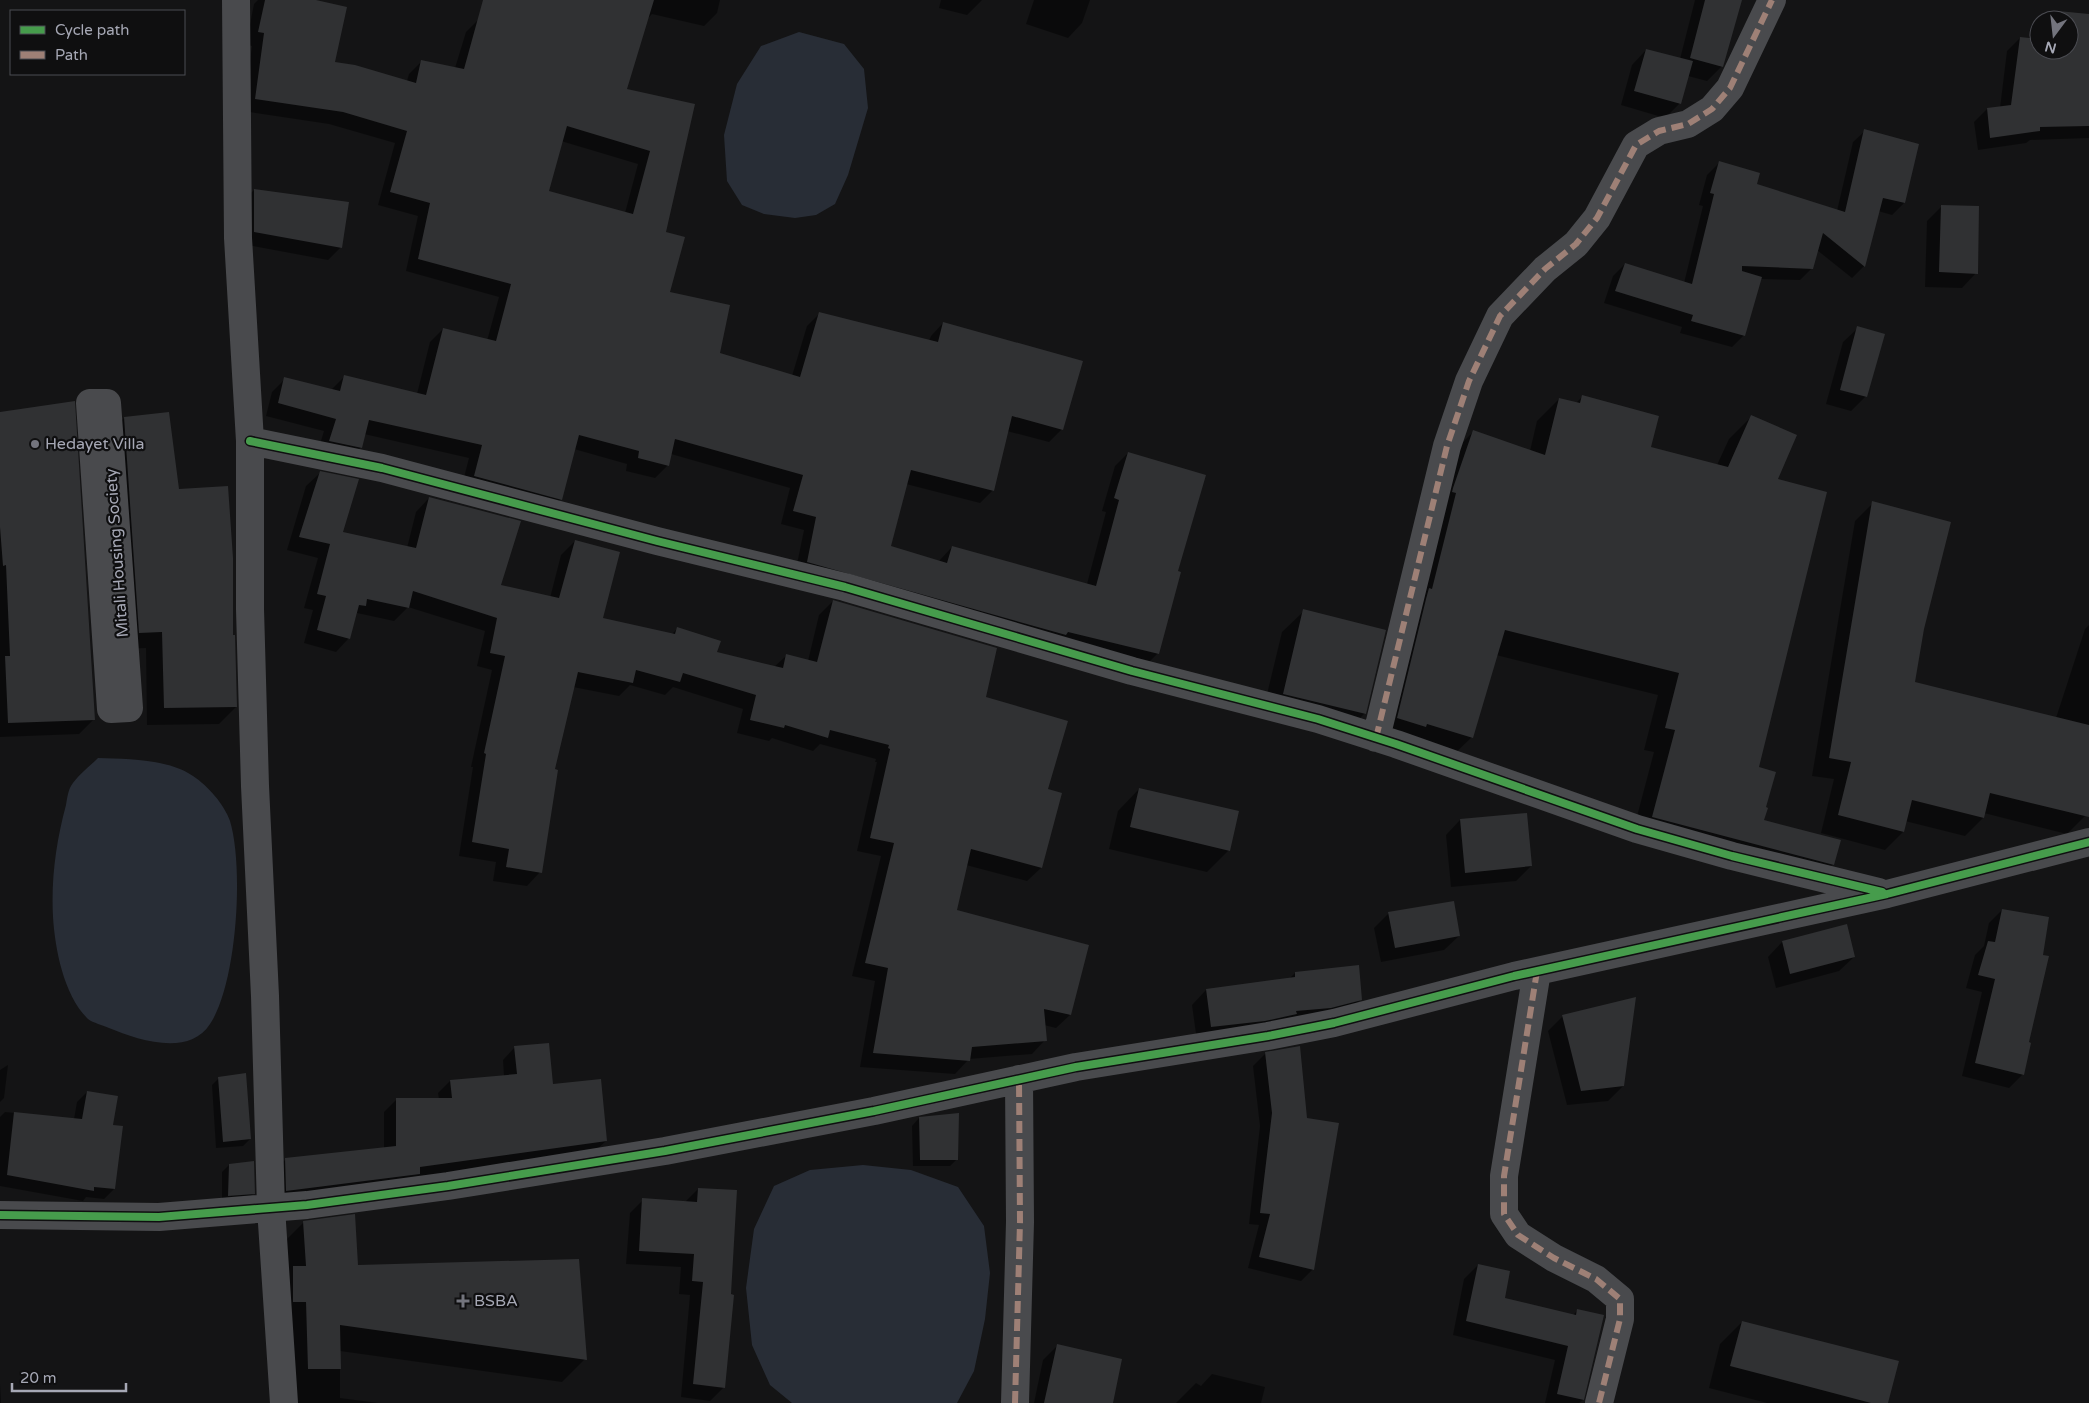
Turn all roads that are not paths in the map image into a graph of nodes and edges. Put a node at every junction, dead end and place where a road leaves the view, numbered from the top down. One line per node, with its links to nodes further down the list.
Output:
1 (236, 0): 3 (street)
2 (1772, 0): 5 (street)
3 (250, 441): 5 (street); 10 (street)
4 (111, 709): 4 (street, Mitali Housing Society)
5 (1376, 738): 7 (street)
6 (2089, 842): 7 (street)
7 (1887, 894): 8 (street)
8 (1537, 971): 9 (street); 14 (street)
9 (1019, 1079): 10 (street); 13 (street)
10 (272, 1208): 11 (street); 12 (street)
11 (0, 1215)
12 (284, 1403)
13 (1015, 1403)
14 (1599, 1403)

